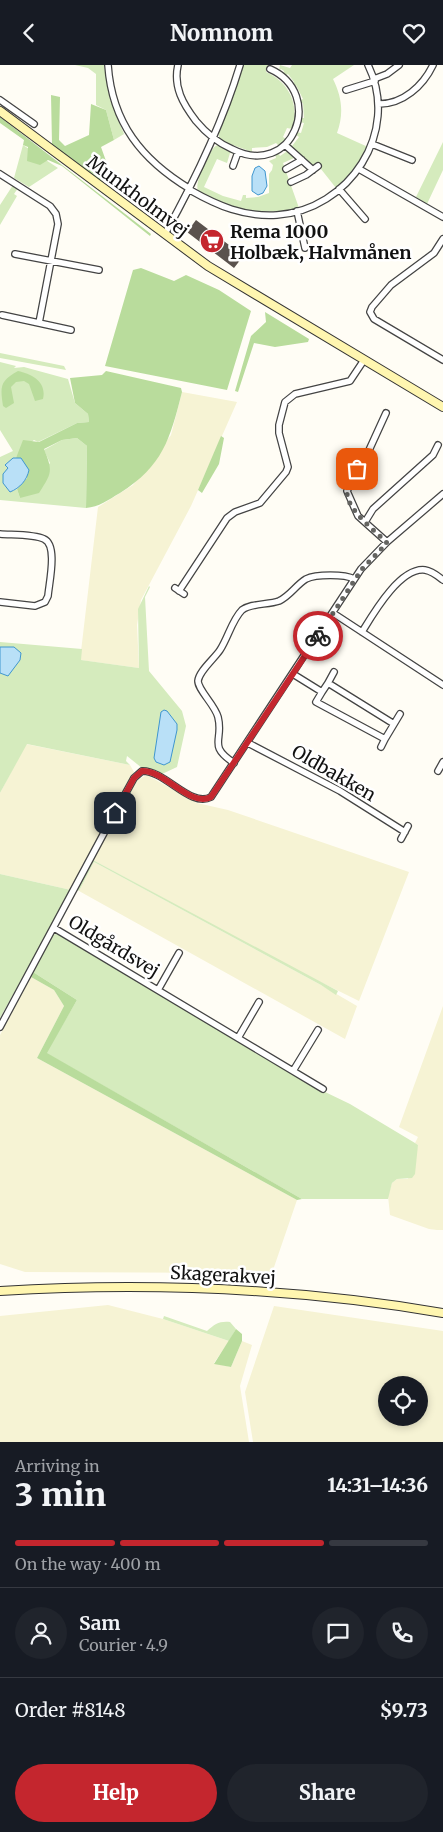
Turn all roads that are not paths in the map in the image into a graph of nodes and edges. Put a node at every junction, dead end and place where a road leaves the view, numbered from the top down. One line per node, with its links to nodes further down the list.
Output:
1 (108, 65): 25 (street)
2 (178, 65): 14 (street)
3 (240, 65): 14 (street)
4 (278, 65): 16 (street)
5 (368, 65): 8 (street)
6 (399, 65): 8 (street)
7 (434, 65): 11 (street)
8 (375, 80): 9 (street); 11 (street)
9 (346, 90)
10 (0, 99): 13 (street)
11 (379, 104): 15 (street)
12 (0, 111): 30 (street, Munkholmvej)
13 (34, 125)
14 (214, 138): 17 (street); 25 (street)
15 (372, 144): 18 (street); 22 (street)
16 (285, 145): 17 (street); 19 (street)
17 (238, 152): 20 (street)
18 (412, 160)
19 (302, 161): 21 (street); 24 (street)
20 (233, 166)
21 (286, 169)
22 (359, 169): 26 (street); 28 (street)
23 (0, 174): 34 (street)
24 (291, 182)
25 (190, 189): 27 (street); 30 (street)
26 (339, 189): 27 (street); 29 (street)
27 (297, 211): 32 (street)
28 (443, 217)
29 (365, 219)
30 (165, 235): 39 (street, Munkholmvej)
31 (443, 239): 40 (street)
32 (305, 249)
33 (15, 254): 34 (street)
34 (51, 260): 35 (street); 37 (street)
35 (99, 270)
36 (2, 315): 37 (street)
37 (39, 323): 38 (street)
38 (71, 330)
39 (364, 360): 41 (street, Munkholmvej); 50 (street)
40 (443, 360)
41 (443, 407)
42 (386, 413): 45 (street)
43 (438, 444): 45 (street)
44 (443, 494): 47 (street)
45 (365, 522): 47 (street)
46 (0, 534): 51 (street)
47 (387, 543): 48 (street)
48 (354, 579): 52 (street); 65 (street)
49 (443, 579): 53 (street)
50 (179, 591)
51 (0, 603)
52 (333, 613): 53 (street); 55 (street)
53 (362, 631): 57 (street)
54 (334, 672): 56 (street)
55 (293, 674): 58 (street); 62 (street)
56 (328, 683): 58 (street); 60 (street)
57 (443, 685)
58 (322, 692): 61 (street)
59 (400, 714): 60 (street)
60 (394, 724): 61 (street)
61 (385, 739): 63 (street)
62 (248, 743): 65 (street); 67 (street, Oldbakken)
63 (381, 747)
64 (443, 762): 66 (street)
65 (234, 763): 68 (street)
66 (438, 771)
67 (401, 839)
68 (54, 927): 70 (street, Oldgårdsvej); 72 (street)
69 (179, 953): 70 (street, Oldgårdsvej)
70 (158, 990): 74 (street, Oldgårdsvej)
71 (259, 1002): 74 (street)
72 (0, 1027)
73 (318, 1030): 75 (street)
74 (238, 1038): 75 (street, Oldgårdsvej)
75 (293, 1071): 76 (street, Oldgårdsvej)
76 (323, 1089)
77 (0, 1291): 78 (street, Skagerakvej)
78 (443, 1313)

